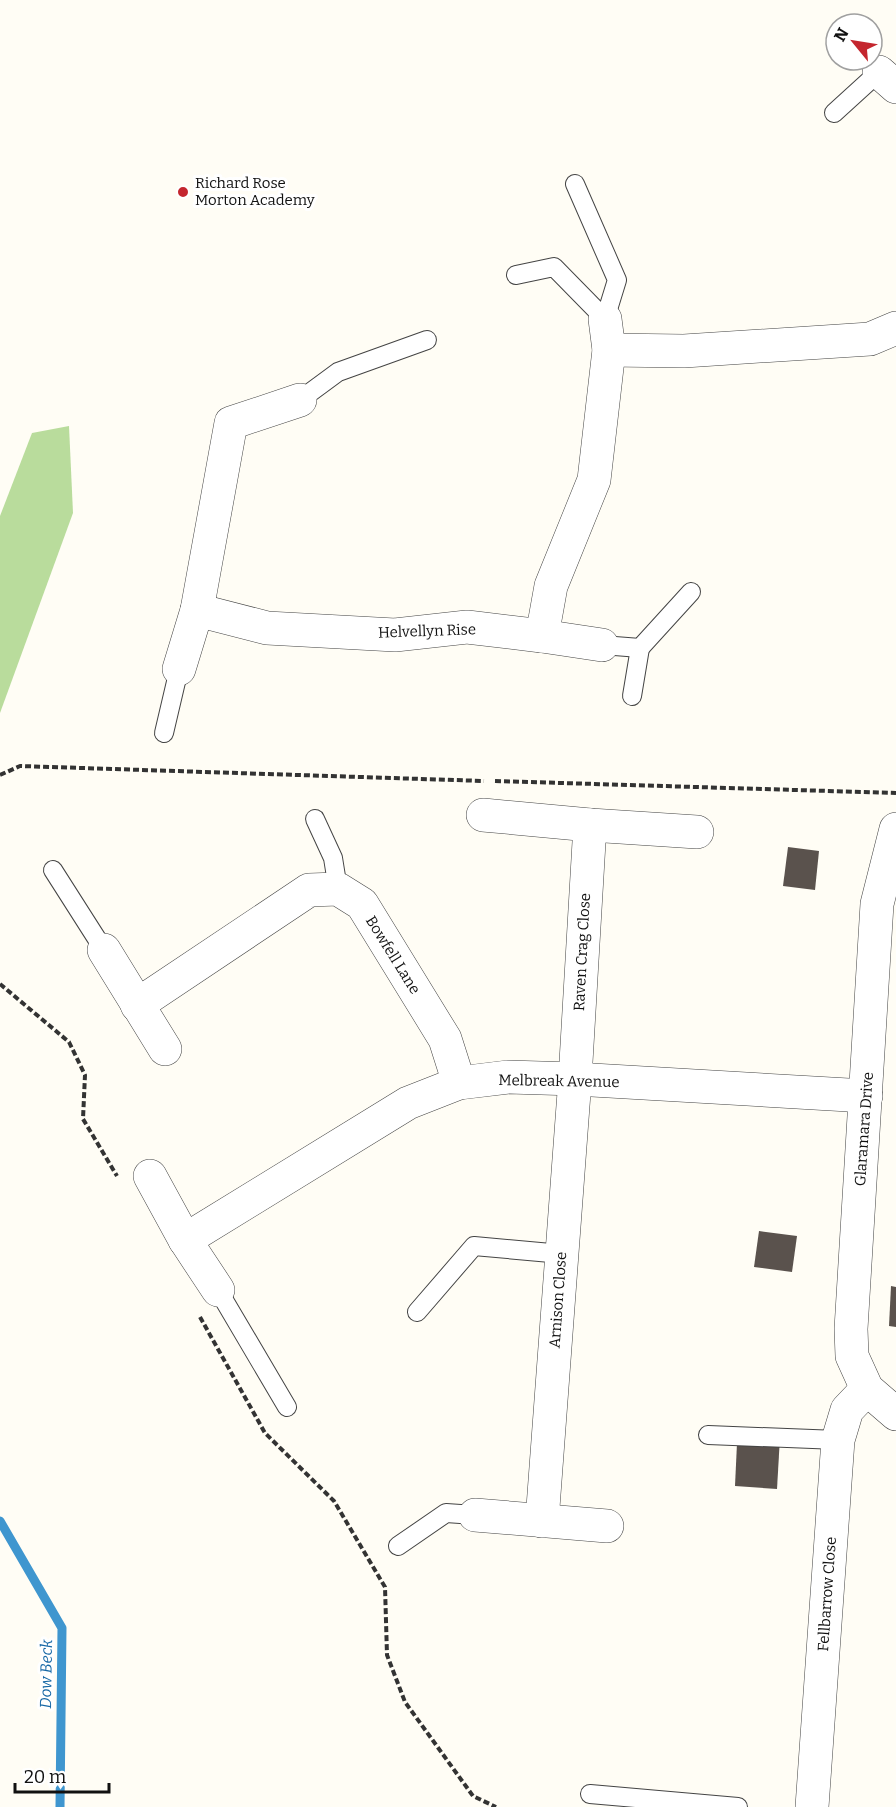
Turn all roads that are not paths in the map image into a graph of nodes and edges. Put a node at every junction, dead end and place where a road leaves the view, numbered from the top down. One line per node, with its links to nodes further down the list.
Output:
1 (888, 80): 2 (lane)
2 (834, 113)
3 (575, 184): 6 (lane)
4 (516, 275): 6 (lane)
5 (896, 328): 6 (street)
6 (607, 335): 11 (street)
7 (427, 340): 8 (lane)
8 (300, 400): 10 (street)
9 (691, 592): 13 (lane)
10 (197, 610): 11 (street, Helvellyn Rise); 14 (street)
11 (542, 636): 12 (street, Helvellyn Rise)
12 (602, 645): 13 (lane)
13 (640, 648): 15 (lane)
14 (179, 669): 16 (lane)
15 (632, 696)
16 (164, 733)
17 (483, 815): 19 (street)
18 (315, 819): 23 (lane)
19 (590, 825): 20 (street); 27 (street, Raven Crag Close)
20 (697, 832)
21 (894, 845): 29 (street, Glaramara Drive)
22 (52, 870): 24 (lane)
23 (338, 888): 25 (street); 28 (street, Bowfell Lane)
24 (104, 950): 25 (street)
25 (137, 1005): 26 (street)
26 (165, 1049)
27 (575, 1079): 28 (street, Melbreak Avenue); 29 (street, Melbreak Avenue); 32 (street, Arnison Close)
28 (459, 1083): 31 (street, Melbreak Avenue)
29 (866, 1096): 35 (street, Glaramara Drive)
30 (150, 1176): 31 (street)
31 (185, 1240): 33 (street)
32 (562, 1254): 34 (lane); 41 (street, Arnison Close)
33 (218, 1290): 36 (lane)
34 (417, 1312)
35 (867, 1389): 37 (street, Glaramara Drive); 39 (street, Fellbarrow Close)
36 (287, 1407)
37 (896, 1414)
38 (708, 1435): 39 (lane)
39 (838, 1440): 46 (street, Fellbarrow Close)
40 (475, 1515): 41 (street); 43 (lane)
41 (542, 1521): 42 (street)
42 (607, 1526)
43 (398, 1545)
44 (590, 1794): 45 (lane)
45 (738, 1807)
46 (812, 1807)

